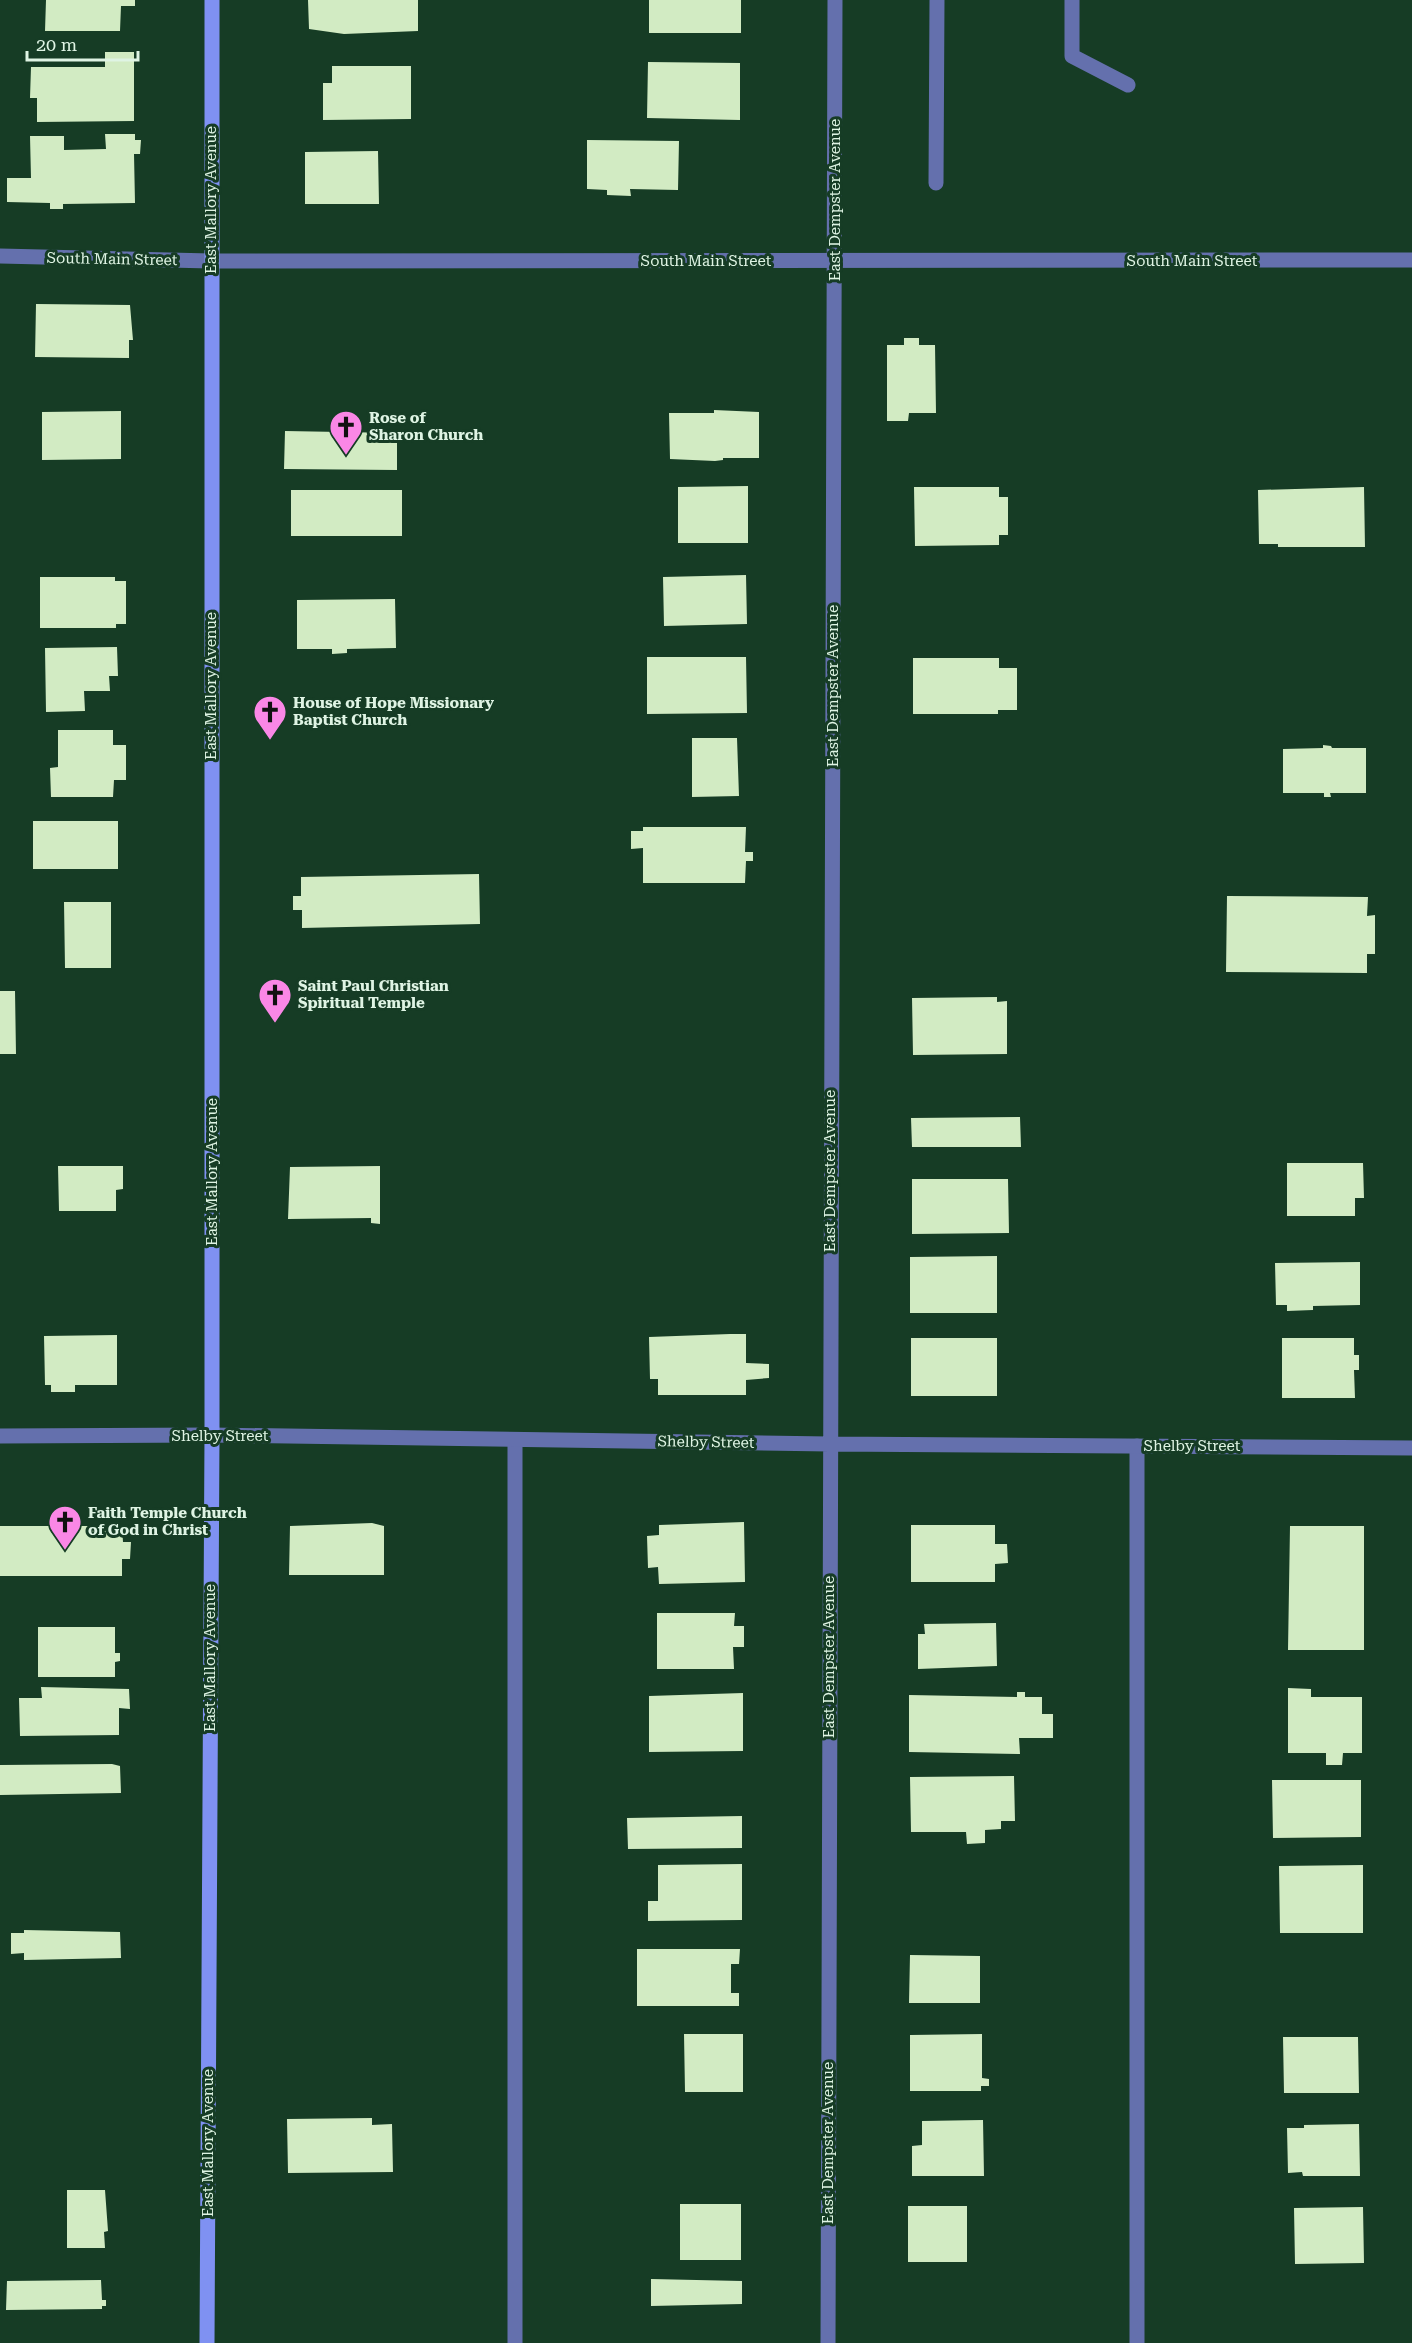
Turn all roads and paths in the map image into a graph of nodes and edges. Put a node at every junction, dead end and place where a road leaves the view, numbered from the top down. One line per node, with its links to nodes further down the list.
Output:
1 (212, 0): 9 (main road, East Mallory Avenue)
2 (835, 0): 10 (street, East Dempster Avenue)
3 (937, 0): 6 (street)
4 (1072, 0): 5 (street)
5 (1128, 85)
6 (936, 183)
7 (0, 256): 9 (street, South Main Street)
8 (1412, 260): 10 (street, South Main Street)
9 (211, 261): 10 (street, South Main Street); 11 (main road, East Mallory Avenue)
10 (835, 261): 14 (street, East Dempster Avenue)
11 (212, 1435): 12 (street, Shelby Street); 13 (street, Shelby Street); 17 (main road, East Mallory Avenue)
12 (0, 1436)
13 (515, 1440): 14 (street, Shelby Street); 18 (street)
14 (829, 1444): 15 (street, Shelby Street); 19 (street, East Dempster Avenue)
15 (1137, 1446): 16 (street, Shelby Street); 20 (street)
16 (1412, 1448)
17 (207, 2343)
18 (515, 2343)
19 (828, 2343)
20 (1137, 2343)

